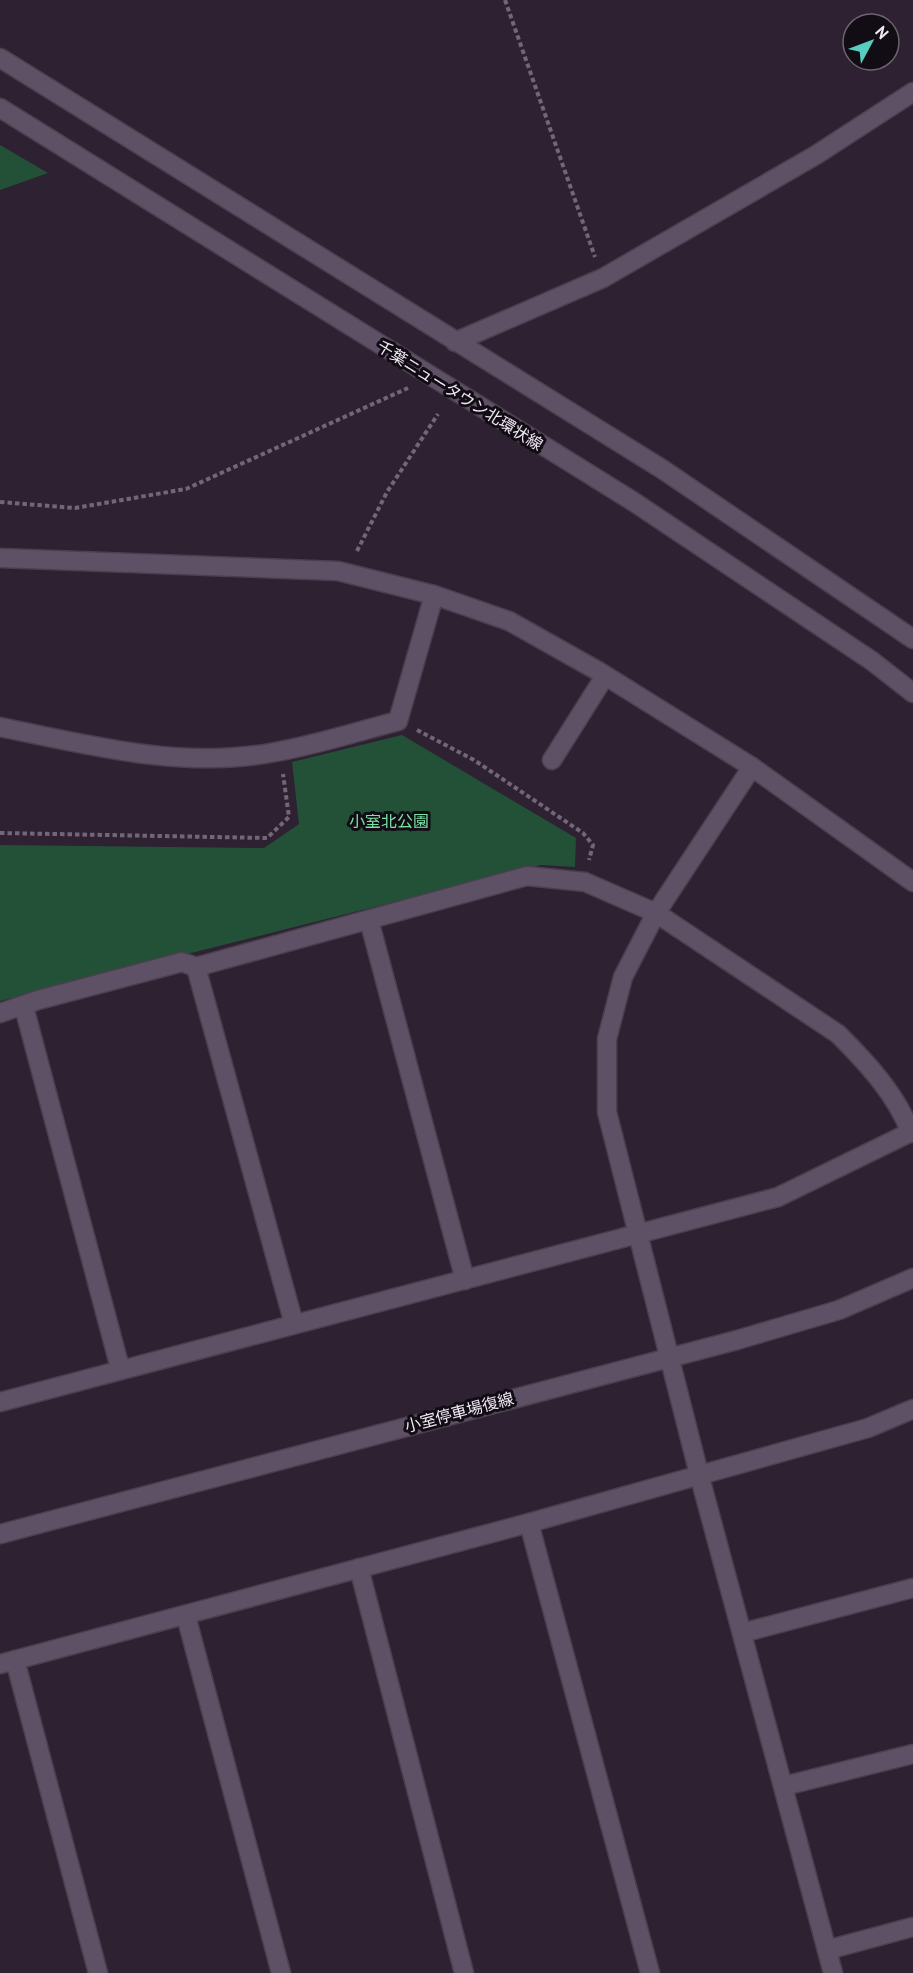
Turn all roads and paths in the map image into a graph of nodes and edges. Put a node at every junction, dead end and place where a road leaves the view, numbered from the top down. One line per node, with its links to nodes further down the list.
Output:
1 (505, 0): 5 (path)
2 (0, 58): 6 (street)
3 (913, 92): 5 (street)
4 (0, 108): 7 (street, 千葉ニュータウン北環状線)
5 (603, 278): 6 (street)
6 (455, 342): 13 (street)
7 (431, 377): 9 (path); 15 (street, 千葉ニュータウン北環状線)
8 (438, 414): 11 (path)
9 (0, 502)
10 (0, 558): 11 (street)
11 (346, 573): 12 (street)
12 (434, 595): 14 (street); 16 (street)
13 (913, 639)
14 (605, 676): 19 (street); 20 (street)
15 (913, 693)
16 (398, 721): 18 (street); 22 (path)
17 (0, 727): 18 (street)
18 (280, 751): 21 (path)
19 (552, 760)
20 (752, 767): 23 (street); 24 (street)
21 (0, 833)
22 (585, 882): 24 (street); 25 (street)
23 (913, 882)
24 (656, 913): 29 (street); 30 (street)
25 (369, 920): 26 (street); 32 (street)
26 (196, 967): 27 (street); 33 (street)
27 (24, 1007): 28 (street); 35 (street)
28 (0, 1013)
29 (912, 1132): 30 (street)
30 (638, 1234): 32 (street); 34 (street)
31 (913, 1278): 34 (street, 小室停車場復線)
32 (465, 1280): 33 (street)
33 (294, 1324): 35 (street)
34 (669, 1357): 38 (street); 40 (street, 小室停車場復線)
35 (120, 1368): 36 (street)
36 (0, 1402)
37 (913, 1409): 38 (street)
38 (699, 1474): 39 (street); 44 (street)
39 (529, 1522): 41 (street); 53 (street)
40 (0, 1534)
41 (359, 1568): 43 (street); 52 (street)
42 (913, 1588): 44 (street)
43 (186, 1616): 45 (street); 51 (street)
44 (742, 1633): 47 (street)
45 (7, 1662): 50 (street)
46 (913, 1754): 47 (street)
47 (783, 1786): 49 (street)
48 (913, 1927): 49 (street)
49 (827, 1950): 54 (street)
50 (98, 1973)
51 (281, 1973)
52 (464, 1973)
53 (650, 1973)
54 (833, 1973)

